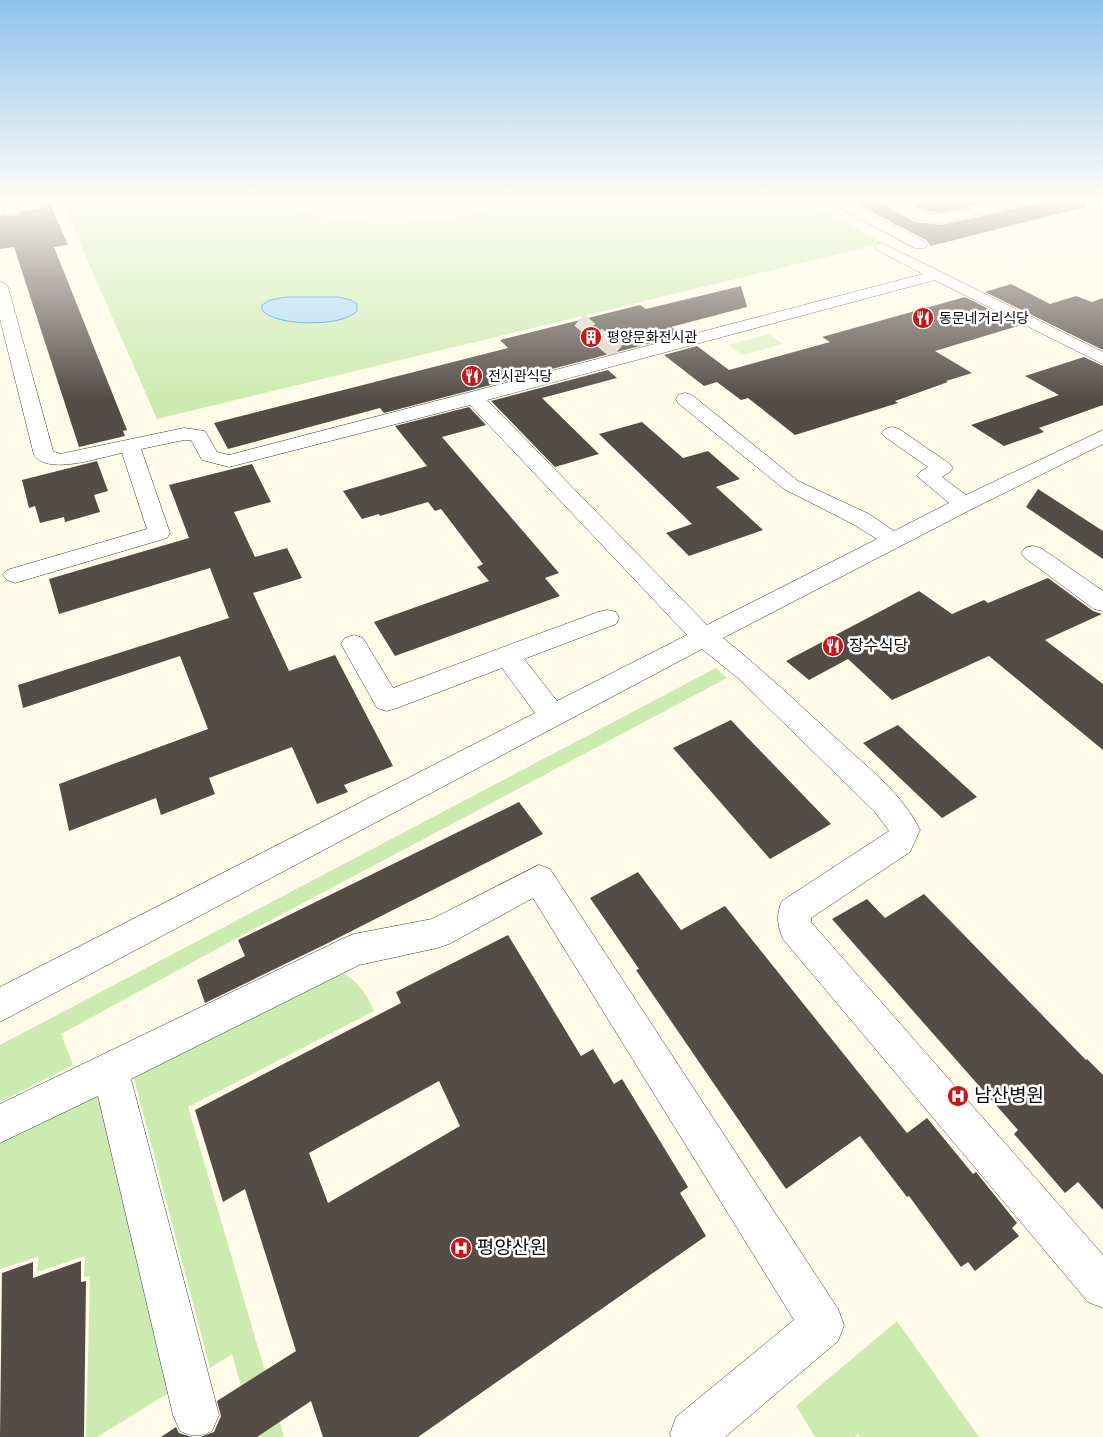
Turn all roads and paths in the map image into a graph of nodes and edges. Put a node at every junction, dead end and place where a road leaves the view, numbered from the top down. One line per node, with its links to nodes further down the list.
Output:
1 (916, 265): 2 (street)
2 (935, 275): 4 (street); 5 (street)
3 (0, 287): 9 (street)
4 (1103, 359)
5 (474, 398): 9 (street); 16 (street)
6 (685, 399): 11 (street)
7 (892, 433): 10 (street)
8 (1103, 436): 10 (street)
9 (130, 445): 13 (street)
10 (964, 504): 11 (street)
11 (893, 540): 16 (street)
12 (1033, 553): 14 (street)
13 (15, 575)
14 (1103, 603)
15 (607, 618): 18 (street)
16 (704, 638): 19 (street); 23 (street)
17 (354, 644): 18 (street)
18 (508, 656): 19 (street)
19 (554, 716): 20 (street)
20 (0, 1005)
21 (110, 1070): 22 (street); 24 (street); 25 (street)
22 (0, 1124)
23 (1103, 1287)
24 (196, 1415)
25 (694, 1437)

